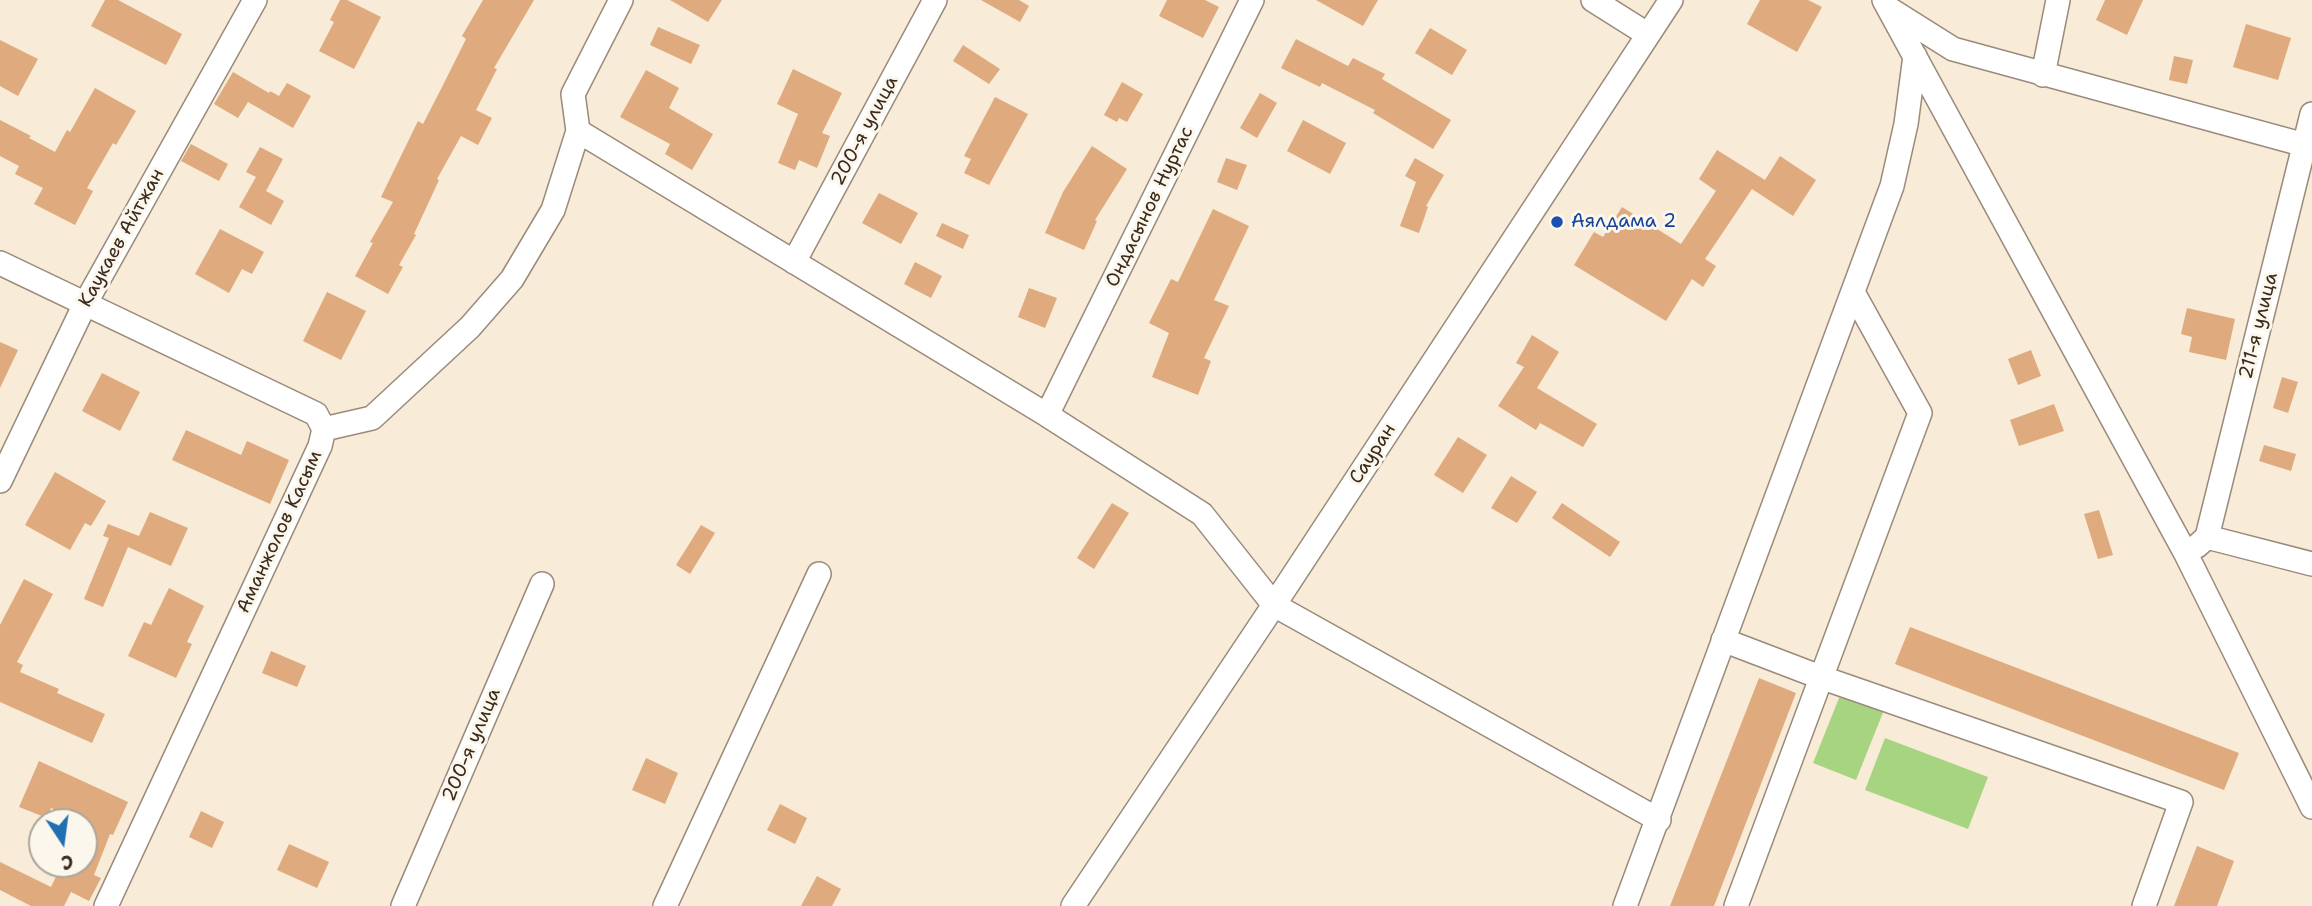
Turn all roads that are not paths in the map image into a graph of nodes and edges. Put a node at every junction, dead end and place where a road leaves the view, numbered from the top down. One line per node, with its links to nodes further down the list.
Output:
1 (255, 0): 18 (street, Каукаев Айтжан)
2 (621, 0): 13 (street, Аманжолов Касым)
3 (935, 0): 15 (street, 200-я улица)
4 (1252, 0): 19 (street, Ондасынов Нуртас)
5 (1593, 0): 9 (street)
6 (1671, 0): 9 (street, Сауран)
7 (2058, 0): 11 (street)
8 (1886, 4): 10 (street); 11 (street)
9 (1647, 34): 27 (street, Сауран)
10 (1915, 56): 17 (street); 23 (street)
11 (2043, 75): 14 (street)
12 (2312, 114): 14 (street, 211-я улица)
13 (578, 131): 15 (street); 20 (street, Аманжолов Касым)
14 (2308, 146): 22 (street, 211-я улица)
15 (794, 262): 19 (street)
16 (0, 263): 18 (street)
17 (1854, 294): 28 (street); 29 (street)
18 (85, 304): 20 (street); 21 (street, Каукаев Айтжан)
19 (1047, 415): 27 (street)
20 (324, 429): 32 (street, Аманжолов Касым)
21 (0, 481)
22 (2207, 537): 23 (street); 24 (street)
23 (2186, 554): 30 (street)
24 (2312, 564)
25 (819, 574): 34 (street)
26 (542, 584): 33 (street, 200-я улица)
27 (1274, 605): 31 (street); 35 (street, Сауран)
28 (1723, 640): 29 (street); 31 (street)
29 (1820, 677): 37 (street); 38 (street)
30 (2312, 807)
31 (1659, 820): 36 (street)
32 (106, 906)
33 (402, 906)
34 (665, 906)
35 (1073, 906)
36 (1625, 906)
37 (1735, 906)
38 (2144, 906)

